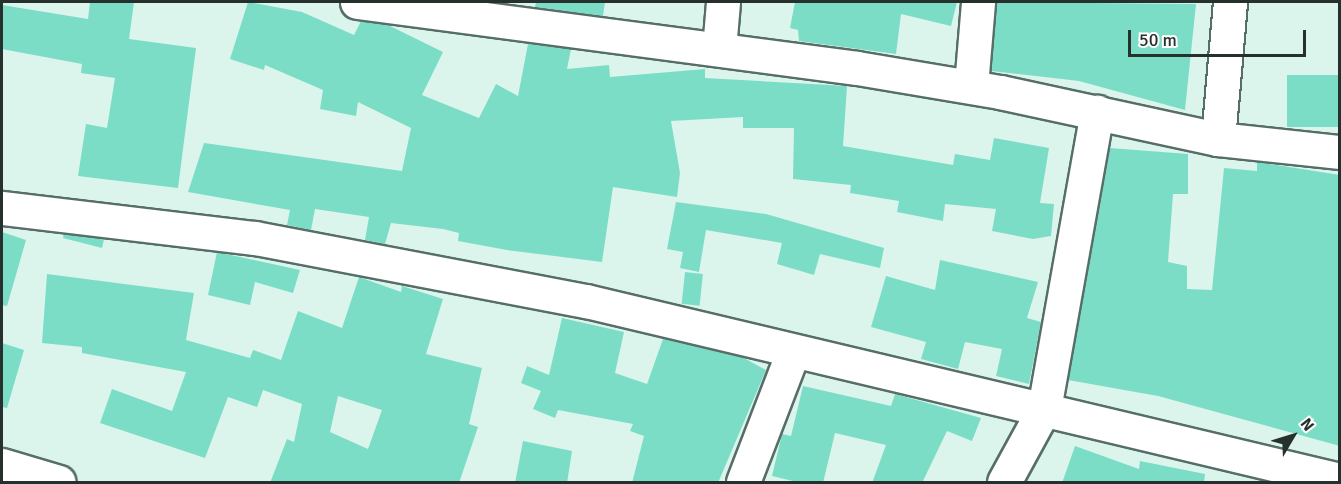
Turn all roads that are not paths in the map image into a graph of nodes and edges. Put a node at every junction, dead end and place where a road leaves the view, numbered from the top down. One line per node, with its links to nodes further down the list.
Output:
1 (357, 2): 5 (street)
2 (723, 2): 6 (street)
3 (978, 2): 7 (street)
4 (1230, 2): 9 (street)
5 (490, 11): 6 (street)
6 (719, 49): 7 (street)
7 (971, 86): 8 (street)
8 (1097, 112): 9 (street); 13 (street)
9 (1218, 139): 10 (street)
10 (1340, 152)
11 (2, 208): 12 (street)
12 (793, 352): 13 (street); 18 (street)
13 (1044, 409): 15 (street); 19 (street)
14 (2, 465): 17 (street)
15 (1270, 475): 16 (street)
16 (1340, 480)
17 (59, 483)
18 (743, 483)
19 (1004, 483)

